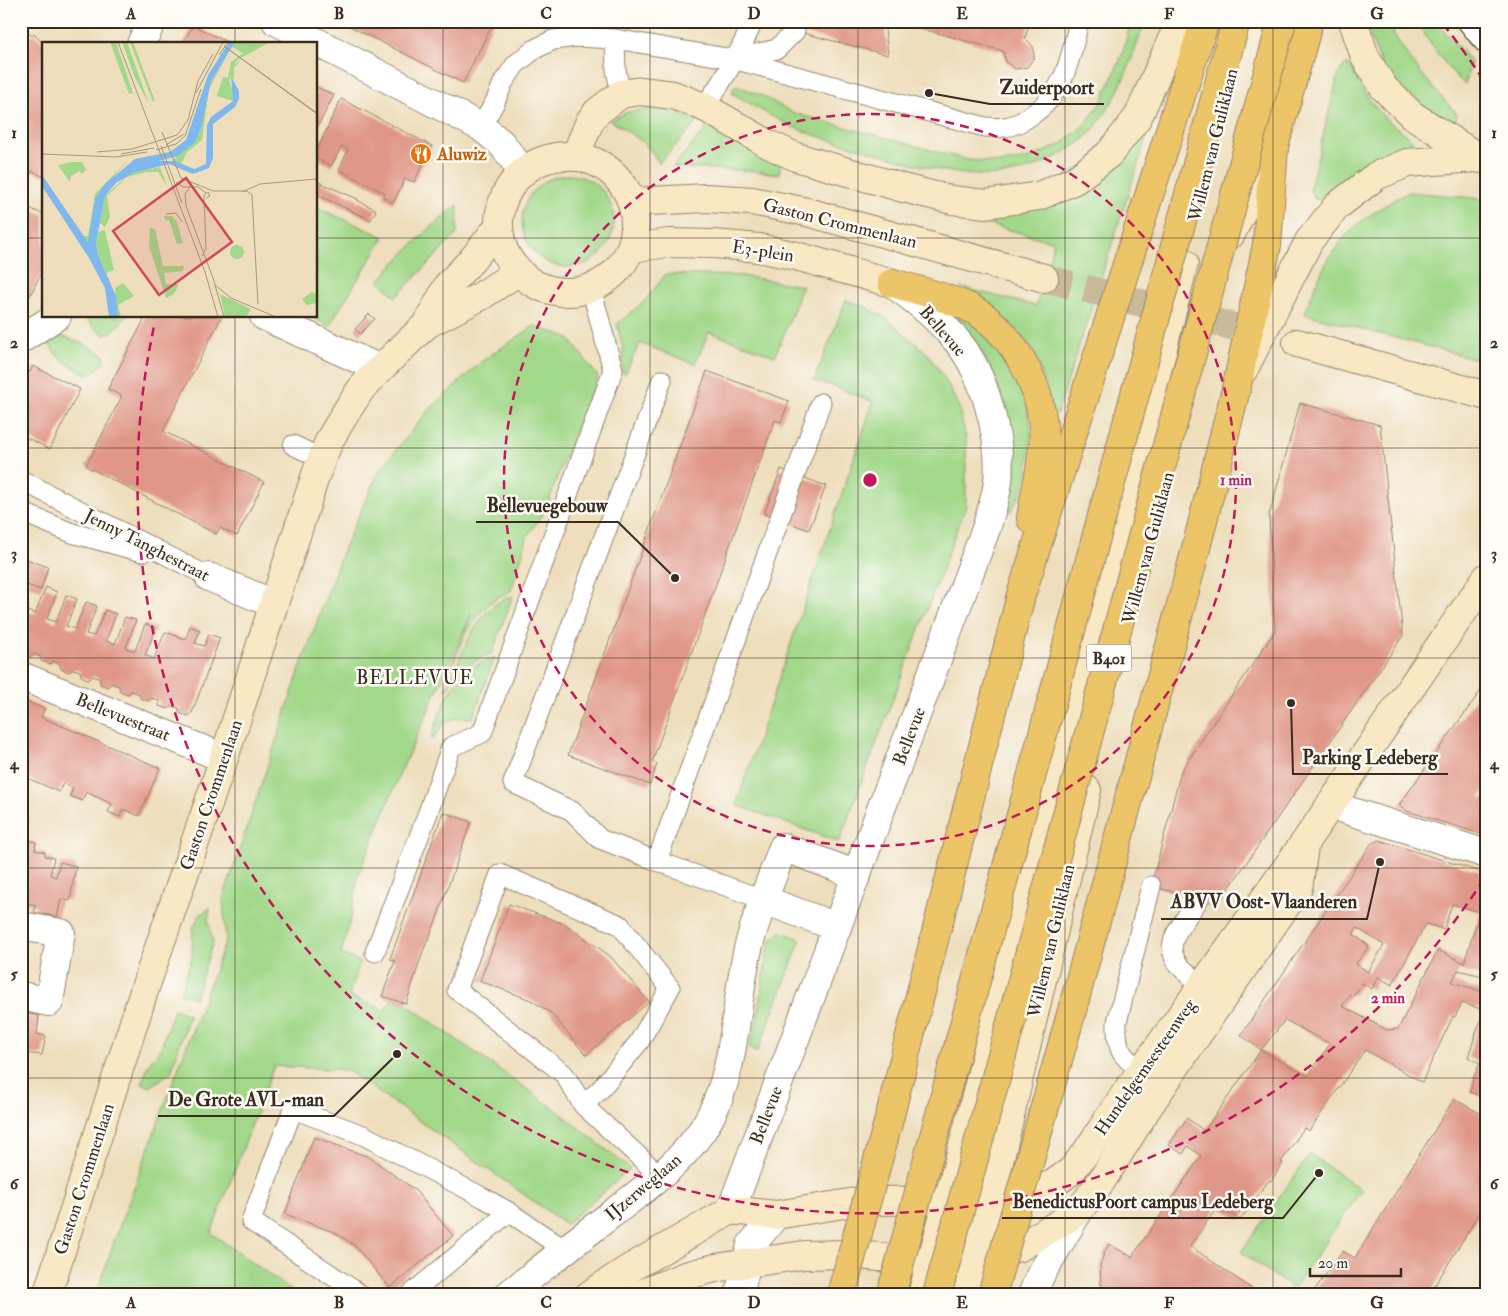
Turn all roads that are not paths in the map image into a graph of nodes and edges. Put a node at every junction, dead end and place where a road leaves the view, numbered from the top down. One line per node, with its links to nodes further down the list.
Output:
1 (152, 21): 15 (street)
2 (276, 21): 16 (street)
3 (753, 21): 19 (lane)
4 (1079, 21): 19 (lane)
5 (1180, 21): 21 (main road)
6 (1205, 21): 51 (main road)
7 (1236, 21): 90 (main road, B401, bridge)
8 (1244, 21): 73 (main road, Willem van Guliklaan)
9 (1282, 21): 92 (main road, B401, bridge)
10 (1308, 21): 23 (main road, Willem van Guliklaan)
11 (1353, 21): 25 (main road)
12 (1466, 21): 18 (lane)
13 (795, 31): 19 (lane)
14 (615, 39): 19 (lane); 20 (lane); 22 (lane)
15 (142, 42)
16 (316, 42)
17 (318, 43): 22 (street)
18 (1487, 46)
19 (733, 59): 21 (lane)
20 (621, 94): 21 (main road); 24 (main road)
21 (704, 107)
22 (480, 127): 26 (street)
23 (1274, 146): 41 (main road); 72 (main road, Willem van Guliklaan)
24 (575, 157): 26 (main road, Gaston Crommenlaan); 27 (main road, Gaston Crommenlaan)
25 (1482, 160): 41 (main road)
26 (523, 172): 28 (main road, Gaston Crommenlaan)
27 (632, 202): 29 (main road, Gaston Crommenlaan); 31 (main road, Gaston Crommenlaan)
28 (499, 226): 30 (main road, Gaston Crommenlaan); 36 (main road, Gaston Crommenlaan)
29 (631, 248): 32 (main road, E3-plein); 33 (main road, Gaston Crommenlaan)
30 (519, 271): 33 (main road, Gaston Crommenlaan); 36 (main road, Gaston Crommenlaan)
31 (1044, 278)
32 (892, 282): 51 (main road); 59 (street, Bellevue)
33 (591, 288): 65 (lane)
34 (53, 318): 37 (street)
35 (265, 323): 39 (street)
36 (427, 324): 39 (main road, Gaston Crommenlaan)
37 (21, 339)
38 (1297, 342): 42 (main road)
39 (380, 369): 45 (main road, Gaston Crommenlaan)
40 (662, 380): 58 (lane)
41 (1237, 385): 94 (main road, bridge)
42 (1487, 396)
43 (821, 403): 58 (lane)
44 (293, 444): 45 (lane)
45 (322, 459): 52 (main road, Gaston Crommenlaan)
46 (21, 480): 48 (lane, Jenny Tanghestraat)
47 (21, 512): 48 (lane)
48 (180, 562): 49 (lane, Jenny Tanghestraat)
49 (209, 577): 52 (street, Jenny Tanghestraat)
50 (1487, 577): 55 (main road, Hundelgemsesteenweg)
51 (1021, 595): 89 (main road, bridge)
52 (274, 604): 54 (main road, Gaston Crommenlaan)
53 (21, 676): 54 (street, Bellevuestraat)
54 (224, 758): 82 (main road, Gaston Crommenlaan)
55 (1330, 806): 56 (main road, Hundelgemsesteenweg); 57 (street)
56 (1305, 842): 66 (main road, Hundelgemsesteenweg); 68 (main road, Hundelgemsesteenweg)
57 (1487, 854)
58 (657, 861): 62 (lane)
59 (857, 875): 62 (street); 64 (street, Bellevue)
60 (1151, 886): 69 (lane)
61 (1199, 899): 66 (lane)
62 (764, 900): 64 (street); 71 (street, IJzerweglaan)
63 (21, 926): 67 (street)
64 (837, 927): 74 (street, Bellevue)
65 (375, 952)
66 (1203, 984): 68 (lane); 69 (main road, Hundelgemsesteenweg)
67 (21, 996)
68 (1210, 1018): 76 (main road, Hundelgemsesteenweg)
69 (1142, 1071): 72 (main road, Hundelgemsesteenweg)
70 (583, 1105): 70 (lane); 71 (lane)
71 (660, 1176): 78 (street, IJzerweglaan)
72 (990, 1200): 73 (main road, Hundelgemsesteenweg); 79 (main road)
73 (948, 1201): 77 (main road, Hundelgemsesteenweg); 80 (main road)
74 (731, 1210): 77 (main road, Hundelgemsesteenweg); 86 (main road)
75 (509, 1212): 78 (lane); 83 (lane); 84 (lane)
76 (1078, 1212): 79 (main road, Hundelgemsesteenweg); 95 (street, Hundelgemsesteenweg)
77 (776, 1214): 81 (street)
78 (565, 1250): 85 (street, IJzerweglaan)
79 (974, 1260): 80 (main road, Hundelgemsesteenweg); 93 (main road)
80 (931, 1262): 81 (main road, Hundelgemsesteenweg); 91 (main road)
81 (746, 1264): 87 (main road, Hundelgemsesteenweg); 88 (street)
82 (46, 1295)
83 (361, 1295)
84 (410, 1295)
85 (508, 1295)
86 (590, 1295)
87 (638, 1295)
88 (739, 1295)
89 (841, 1295)
90 (891, 1295)
91 (922, 1295)
92 (937, 1295)
93 (966, 1295)
94 (992, 1295)
95 (1032, 1295)

